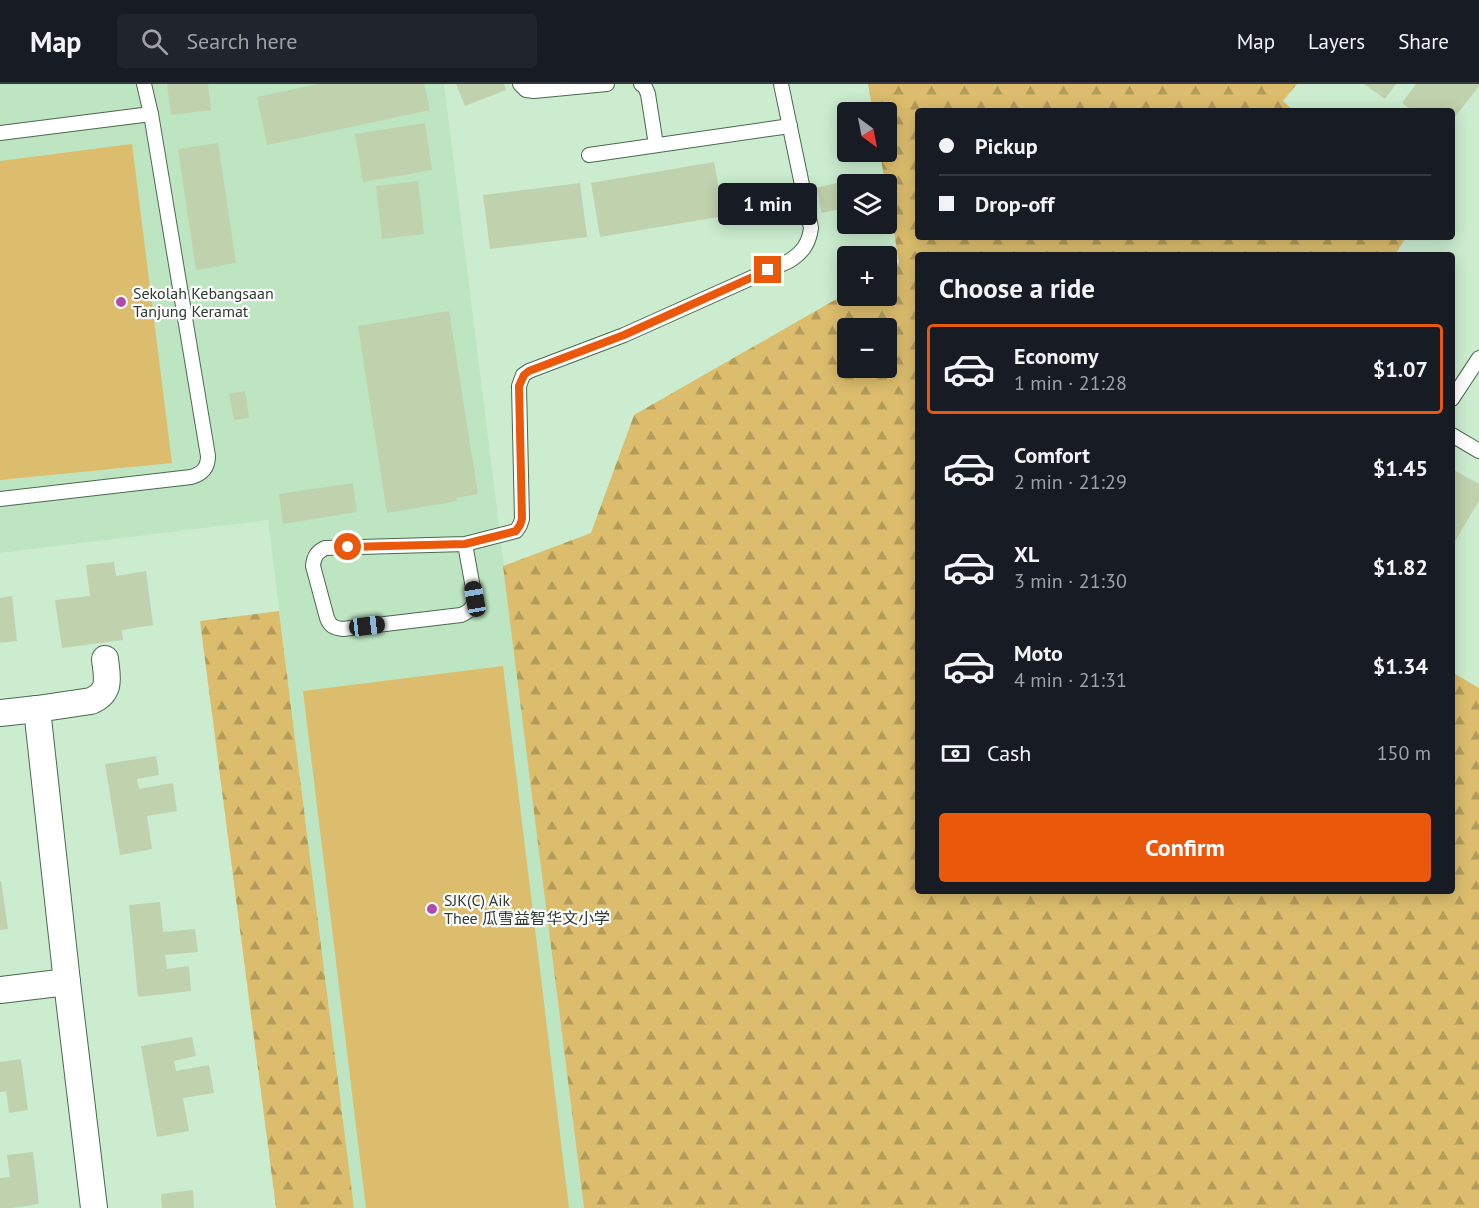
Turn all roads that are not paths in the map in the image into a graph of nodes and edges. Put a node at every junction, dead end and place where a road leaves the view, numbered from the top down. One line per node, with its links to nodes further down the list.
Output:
1 (144, 84): 6 (lane)
2 (520, 84): 3 (lane)
3 (607, 84)
4 (641, 84): 9 (lane)
5 (781, 84): 7 (lane)
6 (151, 114): 8 (lane); 15 (lane)
7 (790, 126): 9 (lane); 16 (lane)
8 (0, 133)
9 (656, 145): 10 (lane)
10 (589, 155)
11 (1479, 358): 12 (lane)
12 (1455, 394)
13 (1455, 437): 14 (lane)
14 (1479, 451)
15 (0, 499)
16 (465, 544): 16 (lane)
17 (105, 659): 18 (street)
18 (37, 709): 19 (street); 20 (street)
19 (0, 713)
20 (67, 982): 21 (street); 22 (street)
21 (0, 990)
22 (94, 1208)

